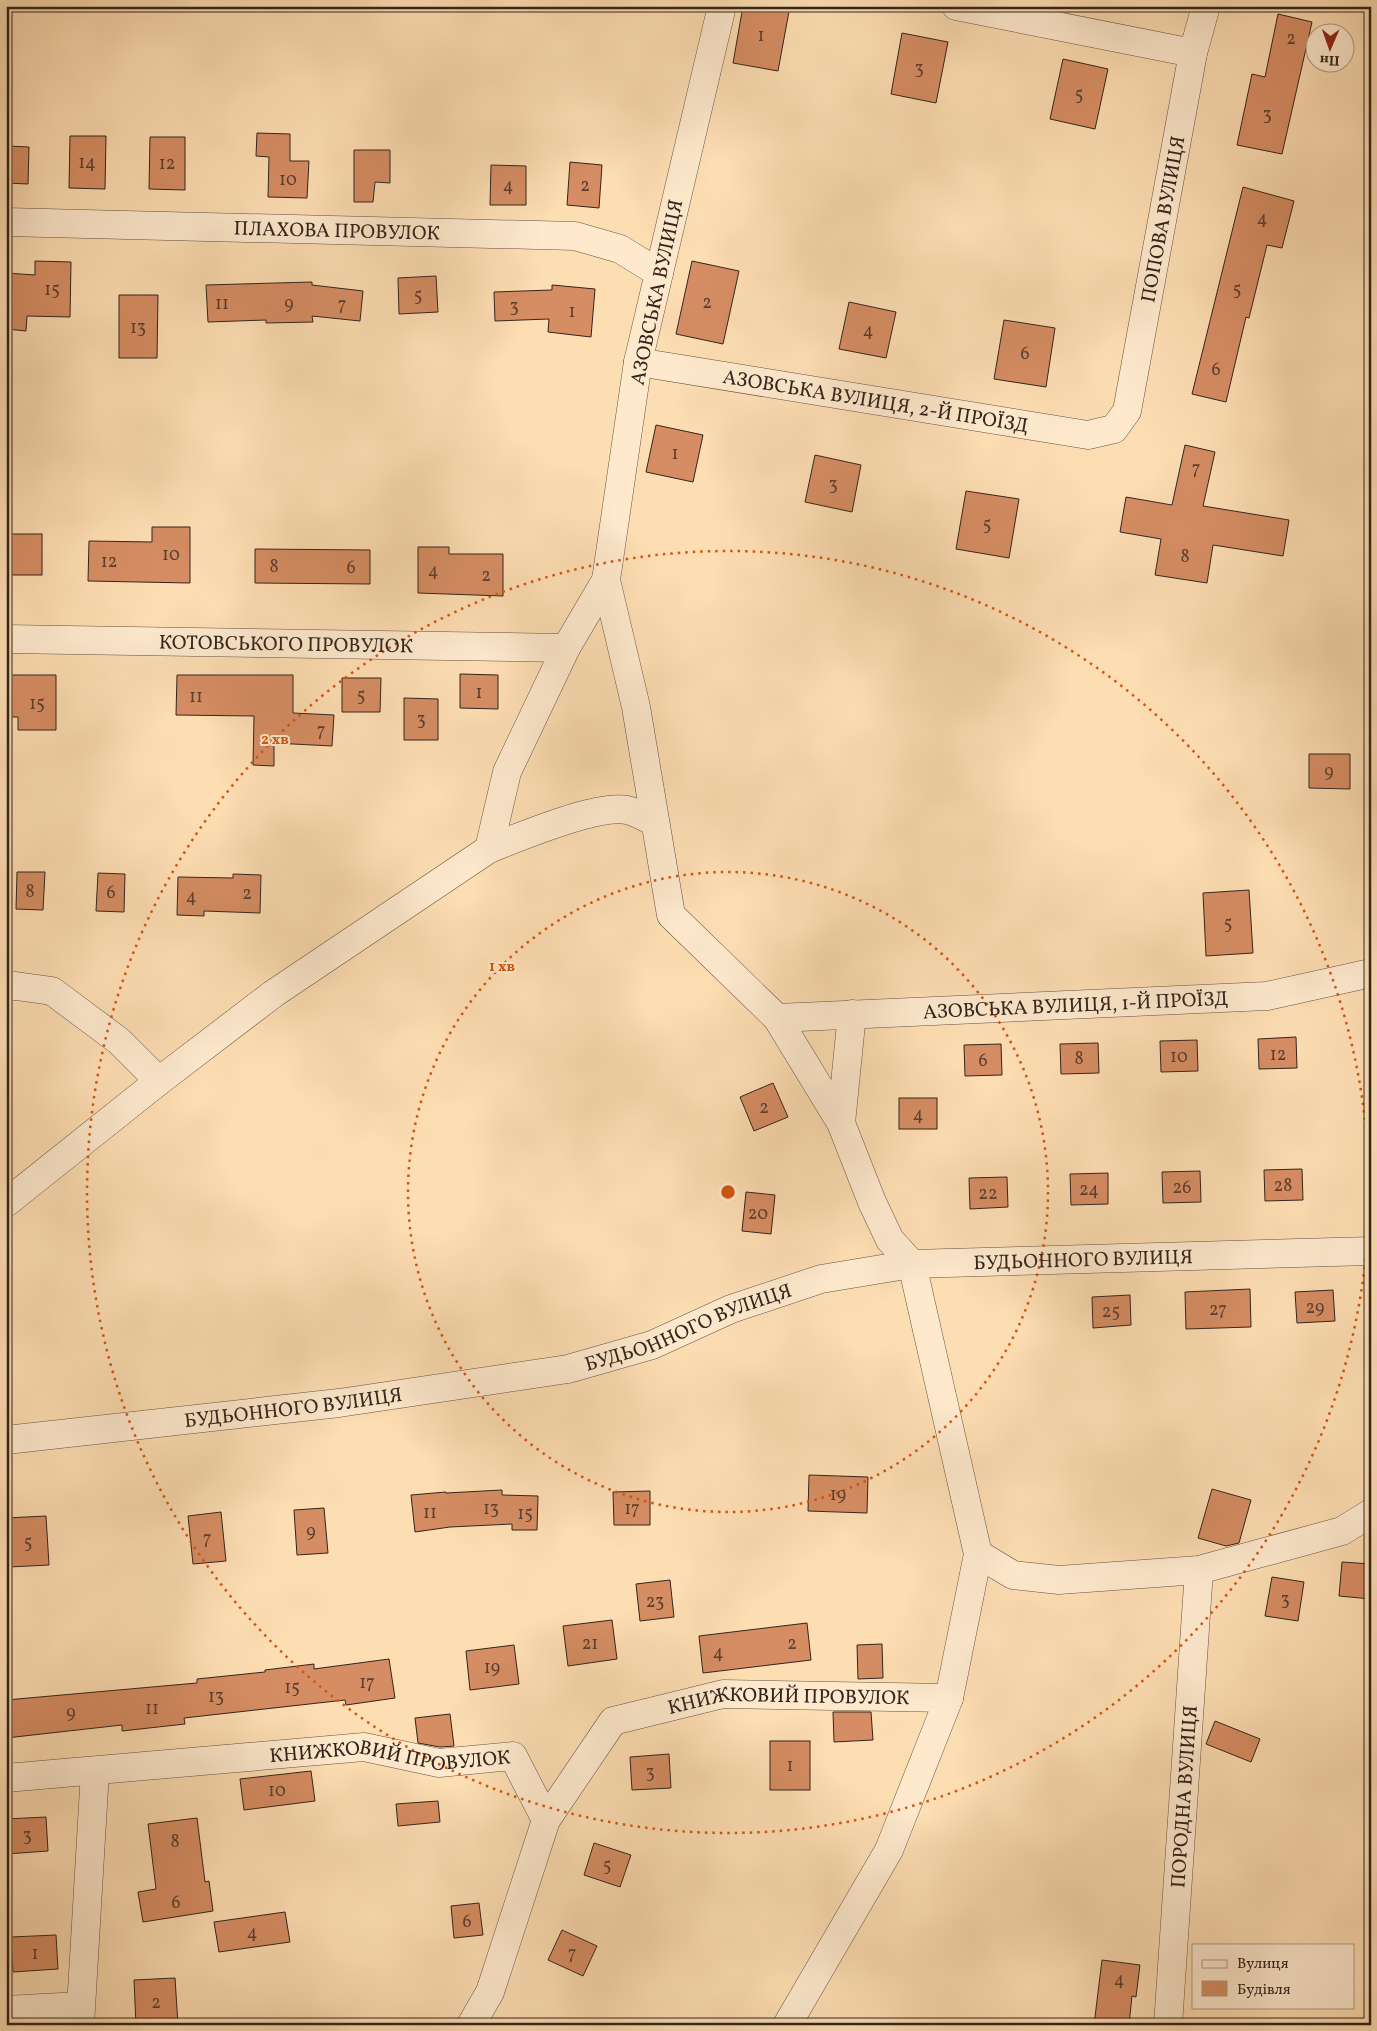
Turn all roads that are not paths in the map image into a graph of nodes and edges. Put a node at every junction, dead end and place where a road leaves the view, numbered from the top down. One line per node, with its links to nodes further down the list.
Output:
1 (722, 6): 6 (street, АЗОВСЬКА ВУЛИЦЯ)
2 (956, 6): 4 (street)
3 (1206, 6): 4 (street, ПОПОВА ВУЛИЦЯ)
4 (1194, 53): 8 (street, ПОПОВА ВУЛИЦЯ)
5 (6, 222): 6 (street, ПЛАХОВА ПРОВУЛОК)
6 (659, 273): 7 (street, АЗОВСЬКА ВУЛИЦЯ)
7 (638, 362): 8 (street, АЗОВСЬКА ВУЛИЦЯ, 2-Й ПРОЇЗД); 9 (street, АЗОВСЬКА ВУЛИЦЯ)
8 (1114, 429)
9 (606, 580): 11 (street); 12 (street)
10 (6, 639): 11 (street, КОТОВСЬКОГО ПРОВУЛОК)
11 (566, 648): 13 (street)
12 (655, 822): 13 (street); 17 (street)
13 (489, 849): 18 (street)
14 (1371, 973): 16 (street, АЗОВСЬКА ВУЛИЦЯ, 1-Й ПРОЇЗД)
15 (6, 986): 18 (street)
16 (852, 1014): 17 (street, АЗОВСЬКА ВУЛИЦЯ, 1-Й ПРОЇЗД); 19 (street)
17 (777, 1018): 19 (street)
18 (159, 1081): 20 (street)
19 (840, 1123): 22 (street)
20 (6, 1203)
21 (1371, 1252): 22 (street, БУДЬОННОГО ВУЛИЦЯ)
22 (912, 1264): 23 (street, БУДЬОННОГО ВУЛИЦЯ); 25 (street)
23 (6, 1440)
24 (1371, 1513): 26 (street)
25 (978, 1554): 26 (street); 27 (street)
26 (1199, 1570): 35 (street, ПОРОДНА ВУЛИЦЯ)
27 (949, 1698): 30 (street, КНИЖКОВИЙ ПРОВУЛОК); 34 (street)
28 (95, 1771): 29 (street, КНИЖКОВИЙ ПРОВУЛОК); 30 (street, КНИЖКОВИЙ ПРОВУЛОК); 32 (street)
29 (6, 1778)
30 (546, 1820): 33 (street)
31 (6, 2010): 32 (street)
32 (80, 2015)
33 (471, 2025)
34 (788, 2025)
35 (1168, 2025)

